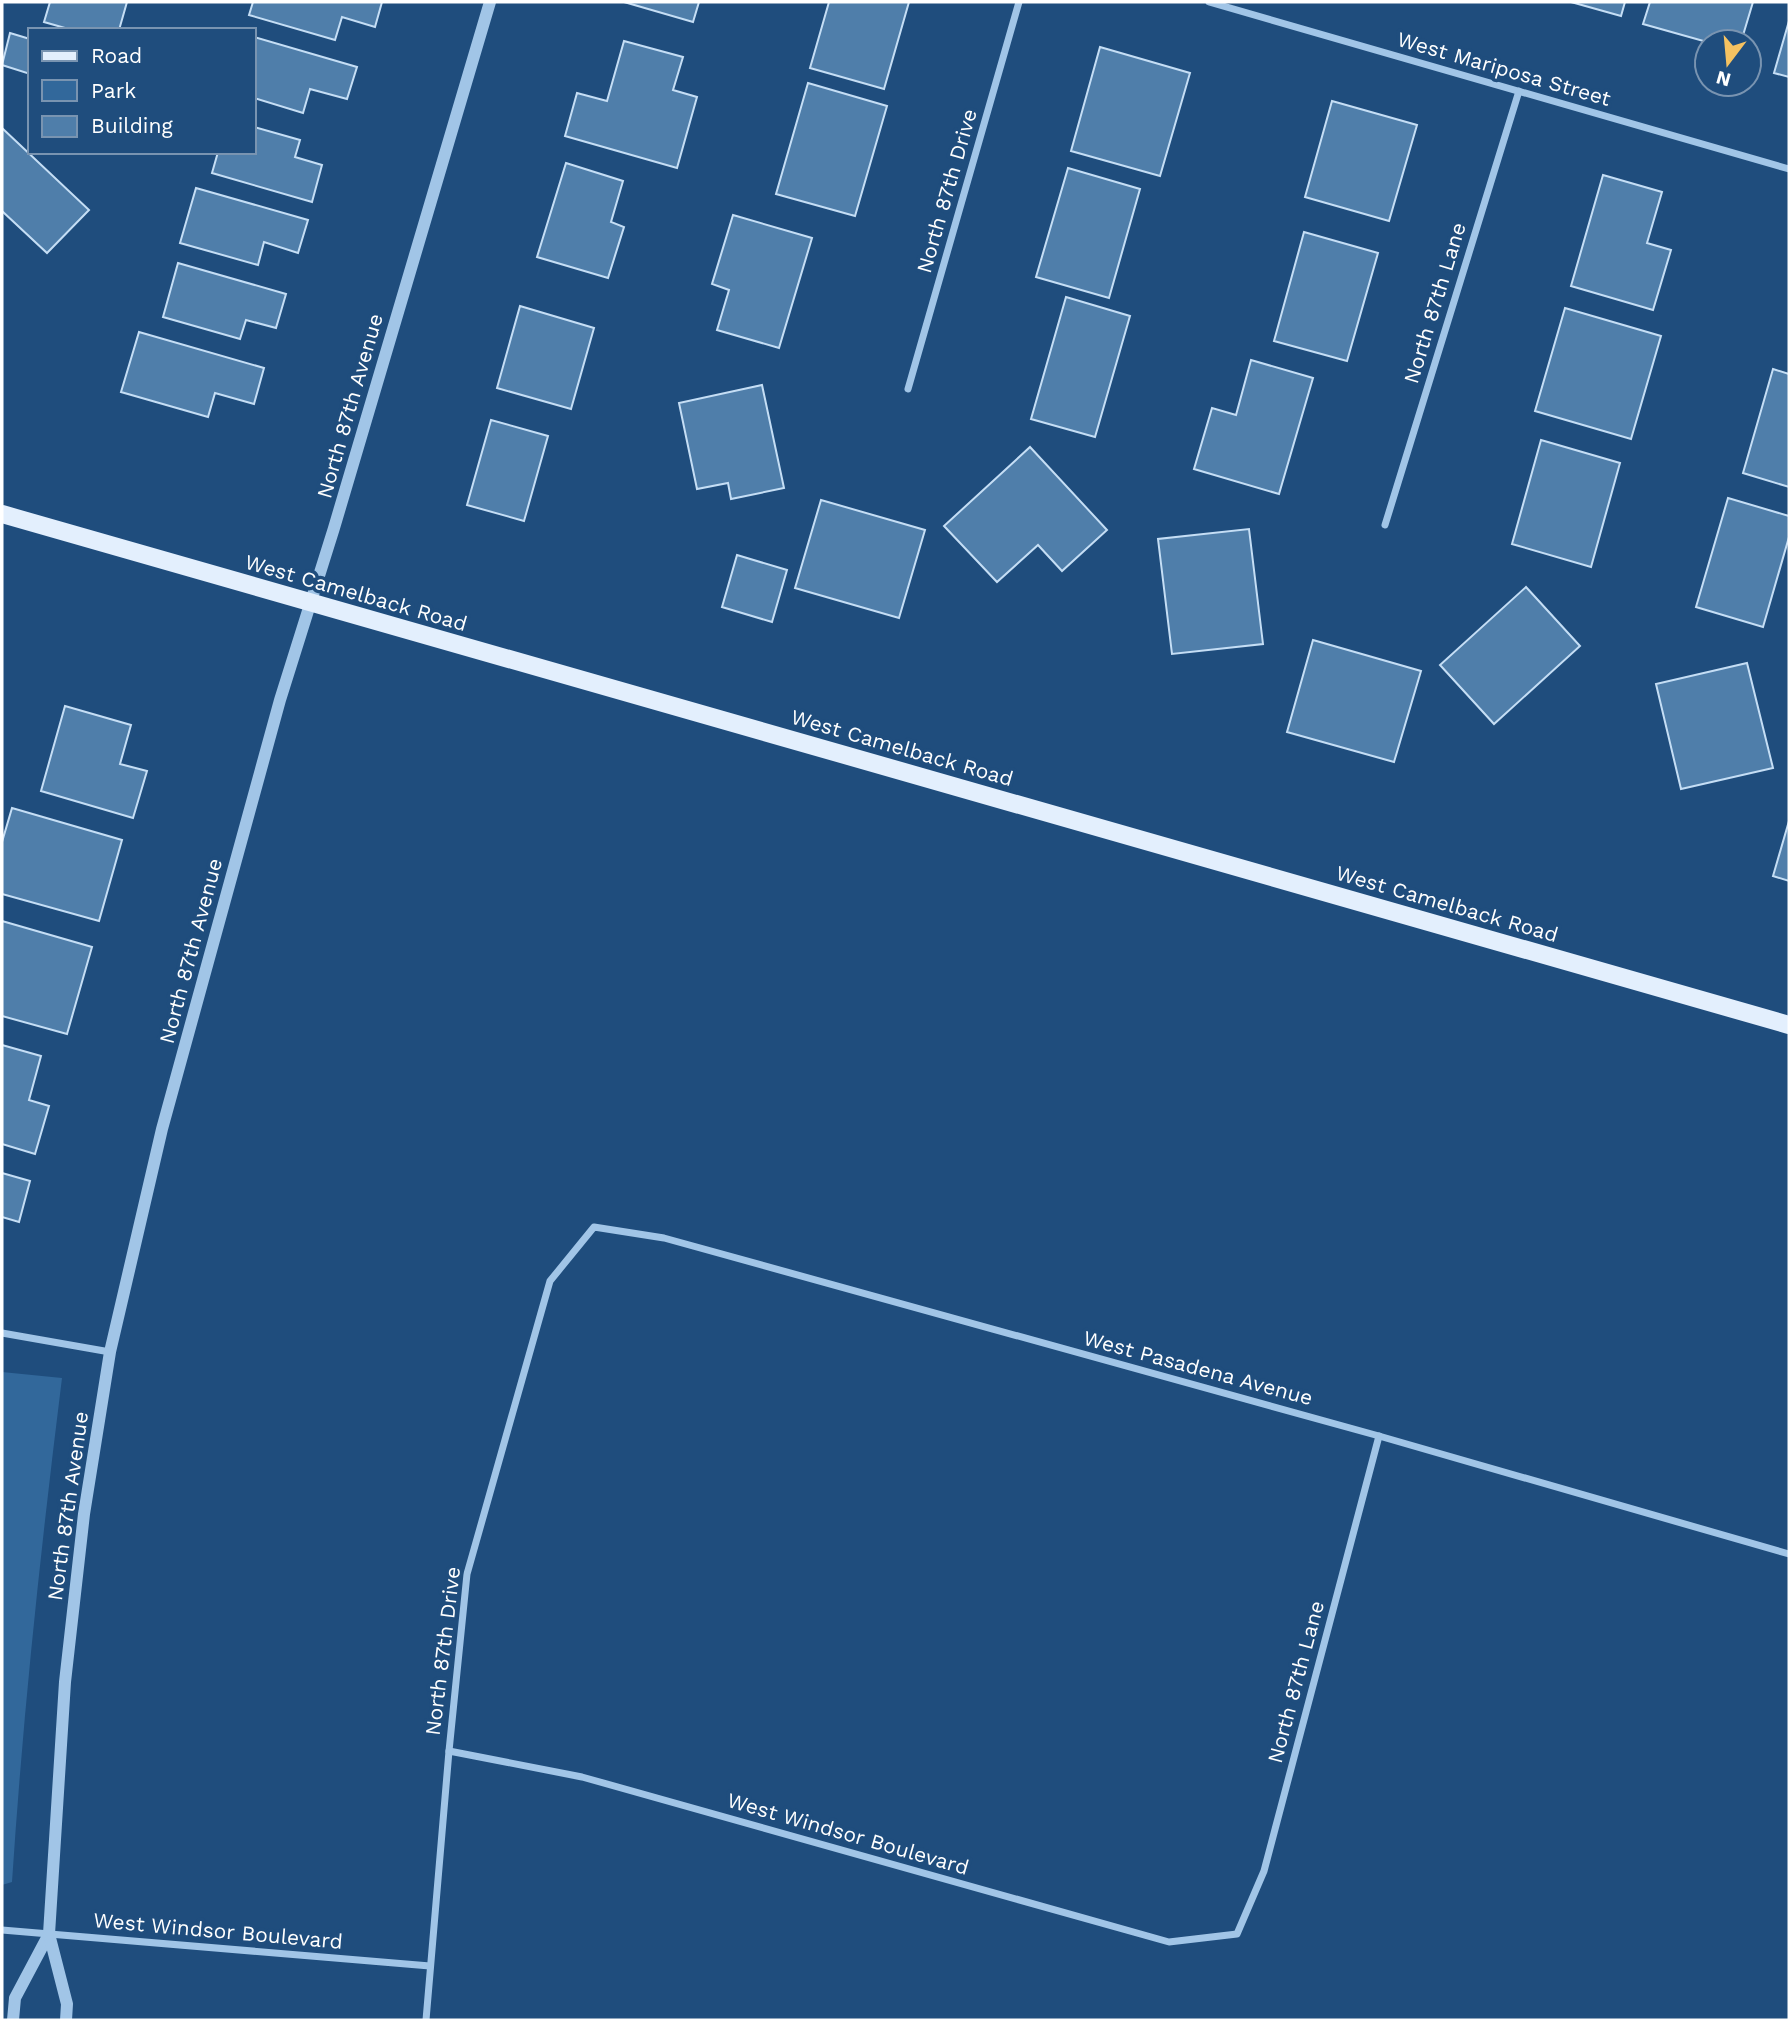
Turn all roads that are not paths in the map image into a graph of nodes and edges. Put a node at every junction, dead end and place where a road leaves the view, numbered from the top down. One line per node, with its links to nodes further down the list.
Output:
1 (490, 2): 9 (street, North 87th Avenue)
2 (1019, 2): 6 (street, North 87th Drive)
3 (1209, 2): 4 (street, West Mariposa Street)
4 (1519, 91): 5 (street, West Mariposa Street); 8 (street, North 87th Lane)
5 (1789, 169)
6 (908, 389)
7 (2, 514): 9 (main road, West Camelback Road)
8 (1385, 525)
9 (310, 604): 10 (main road, West Camelback Road); 13 (street, North 87th Avenue)
10 (1789, 1025)
11 (594, 1227): 14 (street, West Pasadena Avenue); 16 (street, North 87th Drive)
12 (2, 1333): 13 (street)
13 (110, 1352): 18 (street, North 87th Avenue)
14 (1379, 1436): 15 (street, West Pasadena Avenue); 19 (street, North 87th Lane)
15 (1789, 1554)
16 (449, 1751): 19 (street, West Windsor Boulevard); 20 (street, North 87th Drive)
17 (2, 1930): 18 (street, West Windsor Boulevard)
18 (49, 1934): 20 (street, West Windsor Boulevard); 21 (street, North 87th Avenue); 22 (street, North 87th Avenue)
19 (1237, 1934)
20 (430, 1966): 23 (street, North 87th Drive)
21 (13, 2020)
22 (65, 2020)
23 (426, 2020)

